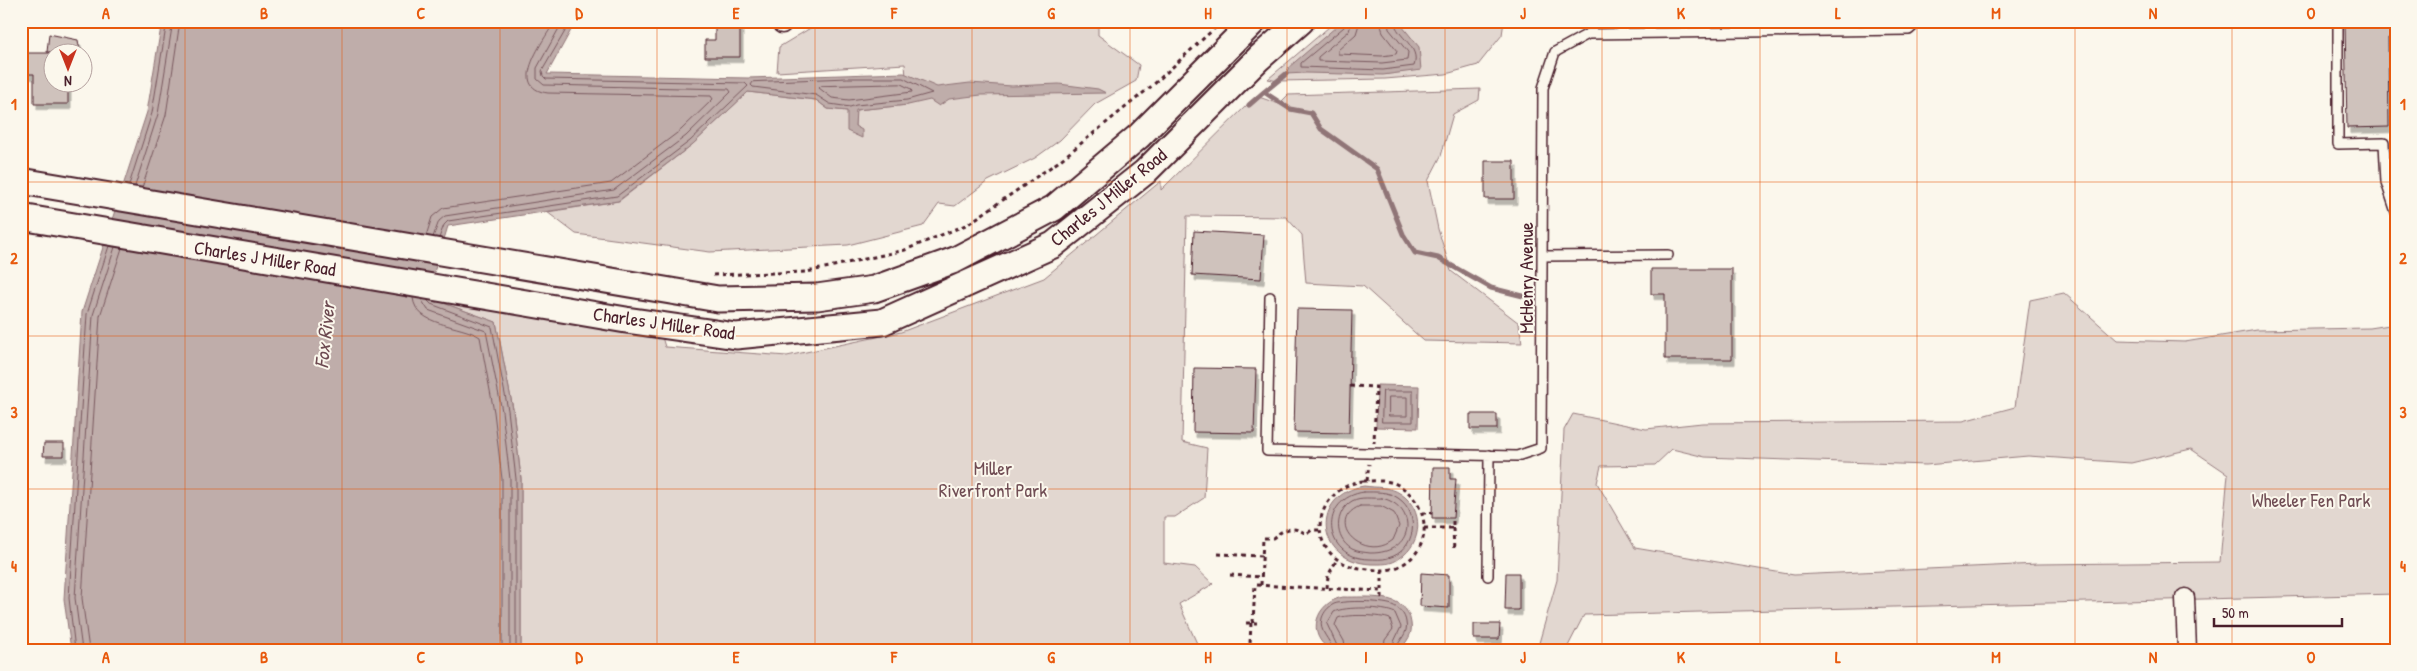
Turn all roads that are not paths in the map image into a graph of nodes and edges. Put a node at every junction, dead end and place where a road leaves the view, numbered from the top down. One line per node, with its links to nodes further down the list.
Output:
1 (1254, 21): 5 (street, Charles J Miller Road)
2 (1301, 21): 7 (street, Charles J Miller Road)
3 (1919, 21): 9 (lane, McHenry Avenue)
4 (2338, 21): 6 (lane)
5 (26, 182)
6 (2396, 212)
7 (25, 218)
8 (1668, 255): 9 (lane)
9 (1542, 256): 11 (lane, McHenry Avenue)
10 (1270, 297): 11 (lane, McHenry Avenue)
11 (1489, 455): 12 (lane)
12 (1488, 576)
13 (2186, 598): 14 (street)
14 (2187, 650)

